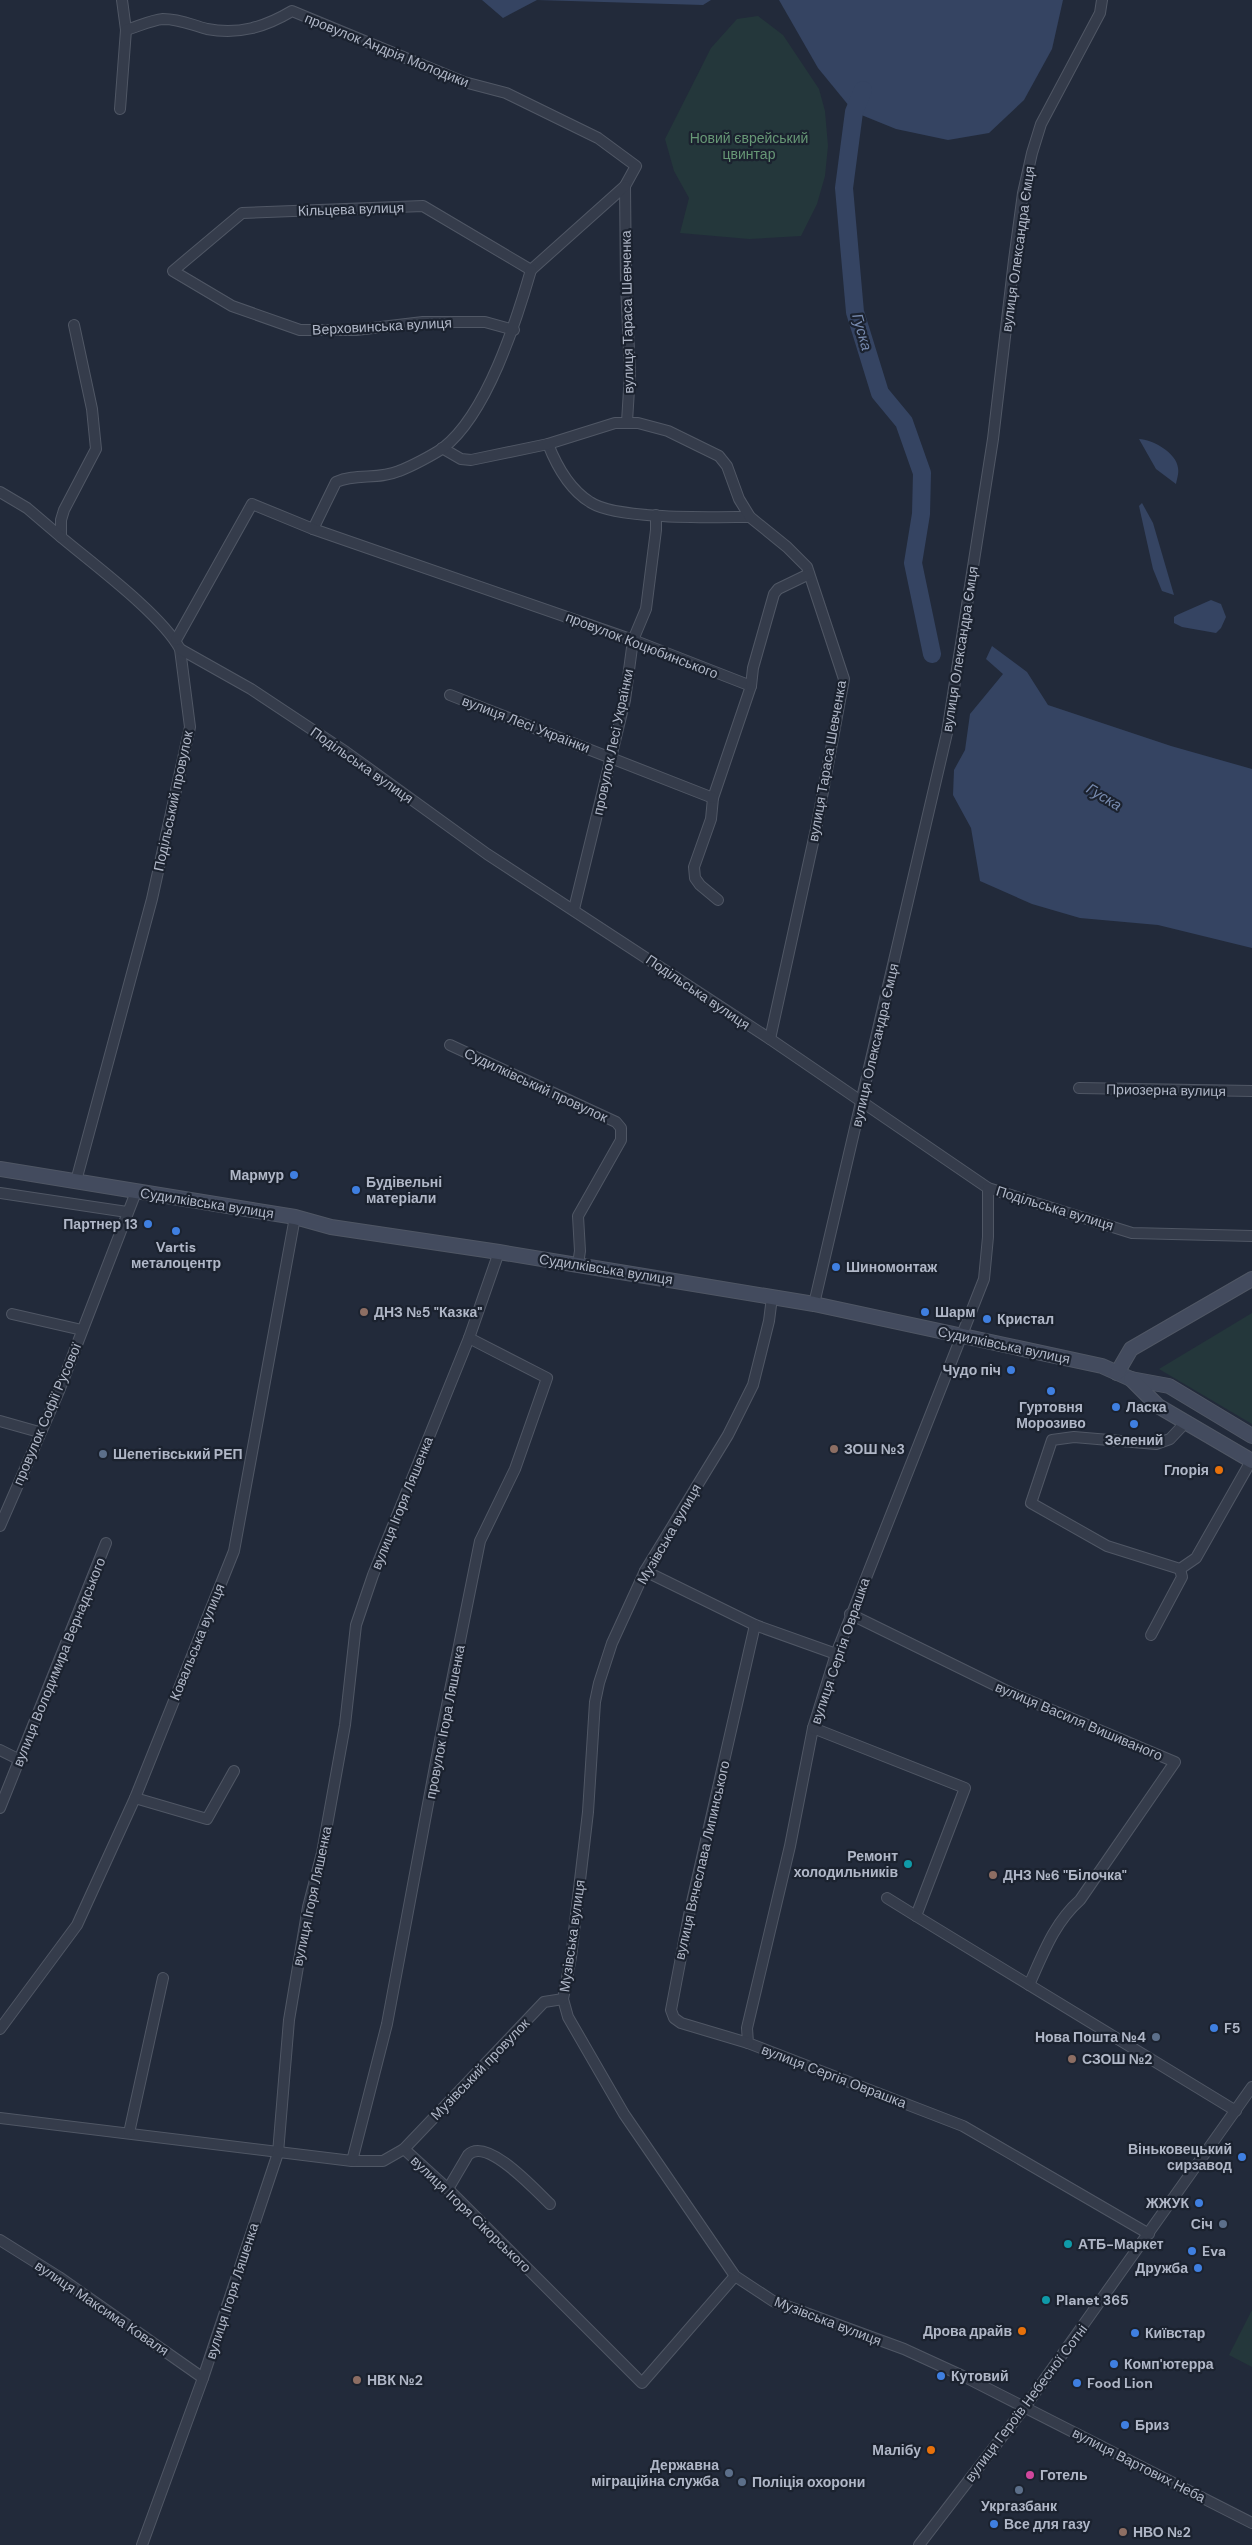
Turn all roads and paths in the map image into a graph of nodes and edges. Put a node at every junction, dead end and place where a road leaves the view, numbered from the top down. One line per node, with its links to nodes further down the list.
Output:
1 (122, 0): 3 (street)
2 (1102, 0): 32 (street, вулиця Олександра Ємця)
3 (126, 30): 4 (street); 5 (street, провулок Андрія Молодики)
4 (120, 109)
5 (636, 166): 6 (street, вулиця Тараса Шевченка)
6 (625, 186): 7 (street); 11 (street, вулиця Тараса Шевченка)
7 (531, 270): 8 (street, Кільцева вулиця); 10 (street)
8 (173, 271): 10 (street, Верховинська вулиця)
9 (74, 325): 18 (street)
10 (514, 330): 13 (street)
11 (627, 422): 12 (street); 16 (street, вулиця Тараса Шевченка)
12 (548, 444): 13 (street); 15 (street)
13 (442, 448): 17 (street)
14 (0, 492): 18 (street)
15 (656, 515): 16 (street); 20 (street, провулок Лесі Українки)
16 (750, 517): 19 (street, вулиця Тараса Шевченка)
17 (313, 529): 20 (street, провулок Коцюбинського); 21 (street, провулок Коцюбинського)
18 (60, 537): 21 (street)
19 (809, 574): 22 (street); 28 (street, вулиця Тараса Шевченка)
20 (634, 640): 22 (street, провулок Коцюбинського); 24 (street, провулок Лесі Українки)
21 (178, 644): 27 (street, Подільська вулиця); 34 (street, Подільський провулок)
22 (751, 686): 25 (street)
23 (450, 695): 24 (street, вулиця Лесі Українки)
24 (612, 758): 25 (street, вулиця Лесі Українки); 27 (street, провулок Лесі Українки)
25 (713, 798): 26 (street)
26 (718, 900)
27 (574, 909): 28 (street, Подільська вулиця)
28 (770, 1040): 32 (street, Подільська вулиця)
29 (450, 1045): 42 (street, Судилківський провулок)
30 (1079, 1088): 31 (street, Приозерна вулиця)
31 (1252, 1091)
32 (861, 1104): 35 (street, Подільська вулиця); 45 (street, вулиця Олександра Ємця)
33 (0, 1169): 34 (main road, Судилківська вулиця)
34 (76, 1181): 36 (main road, Судилківська вулиця)
35 (988, 1188): 40 (street, Подільська вулиця); 48 (street, вулиця Сергія Оврашка)
36 (136, 1192): 38 (street, провулок Софії Русової); 39 (main road, Судилківська вулиця)
37 (0, 1193): 38 (street, Судилківська вулиця)
38 (127, 1212): 47 (street, провулок Софії Русової)
39 (295, 1217): 41 (main road, Судилківська вулиця); 69 (street, Ковальська вулиця)
40 (1252, 1236)
41 (499, 1252): 42 (main road, Судилківська вулиця); 49 (street, вулиця Ігоря Ляшенка)
42 (578, 1264): 44 (main road, Судилківська вулиця)
43 (1252, 1279): 50 (main road)
44 (772, 1297): 45 (main road, Судилківська вулиця); 60 (street, Музівська вулиця)
45 (814, 1304): 48 (main road, Судилківська вулиця)
46 (12, 1314): 47 (street, провулок Софії Русової)
47 (82, 1330): 54 (street, провулок Софії Русової)
48 (963, 1336): 50 (main road, Судилківська вулиця); 61 (street, вулиця Сергія Оврашка)
49 (469, 1338): 83 (street, вулиця Ігоря Ляшенка); 84 (street, провулок Ігора Ляшенка)
50 (1117, 1373): 51 (main road, Судилківська вулиця)
51 (1132, 1379): 53 (main road, Судилківська вулиця); 55 (main road, Судилківська вулиця)
52 (0, 1420): 54 (street)
53 (1186, 1422): 56 (main road, Судилківська вулиця); 59 (street)
54 (39, 1432): 57 (street, провулок Софії Русової)
55 (1252, 1436)
56 (1252, 1461): 59 (street)
57 (0, 1526)
58 (106, 1543): 67 (street, вулиця Володимира Вернадського)
59 (1180, 1569): 63 (street)
60 (645, 1571): 62 (street); 75 (street, Музівська вулиця)
61 (850, 1614): 64 (street, вулиця Сергія Оврашка); 74 (street, вулиця Василя Вишиваного)
62 (755, 1625): 64 (street); 77 (street, вулиця Вячеслава Липинського)
63 (1150, 1635)
64 (836, 1654): 65 (street, вулиця Сергія Оврашка)
65 (813, 1728): 72 (street); 77 (street, вулиця Сергія Оврашка)
66 (0, 1750): 67 (street)
67 (20, 1760): 70 (street, вулиця Володимира Вернадського)
68 (234, 1771): 69 (street)
69 (135, 1798): 76 (street, Ковальська вулиця)
70 (0, 1808)
71 (887, 1898): 72 (street)
72 (916, 1916): 74 (street)
73 (163, 1978): 81 (street)
74 (1029, 1986): 79 (street)
75 (563, 1998): 82 (street, Музівський провулок); 89 (street, Музівська вулиця)
76 (0, 2029)
77 (748, 2043): 87 (street, вулиця Сергія Оврашка)
78 (1252, 2087): 79 (street, вулиця Героїв Небесної Сотні)
79 (1236, 2112): 87 (street, вулиця Героїв Небесної Сотні)
80 (0, 2118): 81 (street, вулиця Ігоря Сікорського)
81 (129, 2133): 83 (street, вулиця Ігоря Сікорського)
82 (404, 2149): 84 (street, вулиця Ігоря Сікорського); 85 (street, вулиця Ігоря Сікорського)
83 (278, 2153): 84 (street, вулиця Ігоря Сікорського); 90 (street, вулиця Ігоря Ляшенка)
84 (352, 2161)
85 (448, 2189): 86 (street); 89 (street, вулиця Ігоря Сікорського)
86 (550, 2204)
87 (1149, 2234): 91 (street, вулиця Героїв Небесної Сотні)
88 (0, 2240): 90 (street, вулиця Максима Коваля)
89 (735, 2276): 91 (street, Музівська вулиця)
90 (203, 2378): 93 (street, вулиця Ігоря Ляшенка)
91 (1025, 2407): 92 (street, вулиця Вартових Неба); 94 (street, вулиця Героїв Небесної Сотні)
92 (1252, 2523)
93 (142, 2545)
94 (919, 2545)

